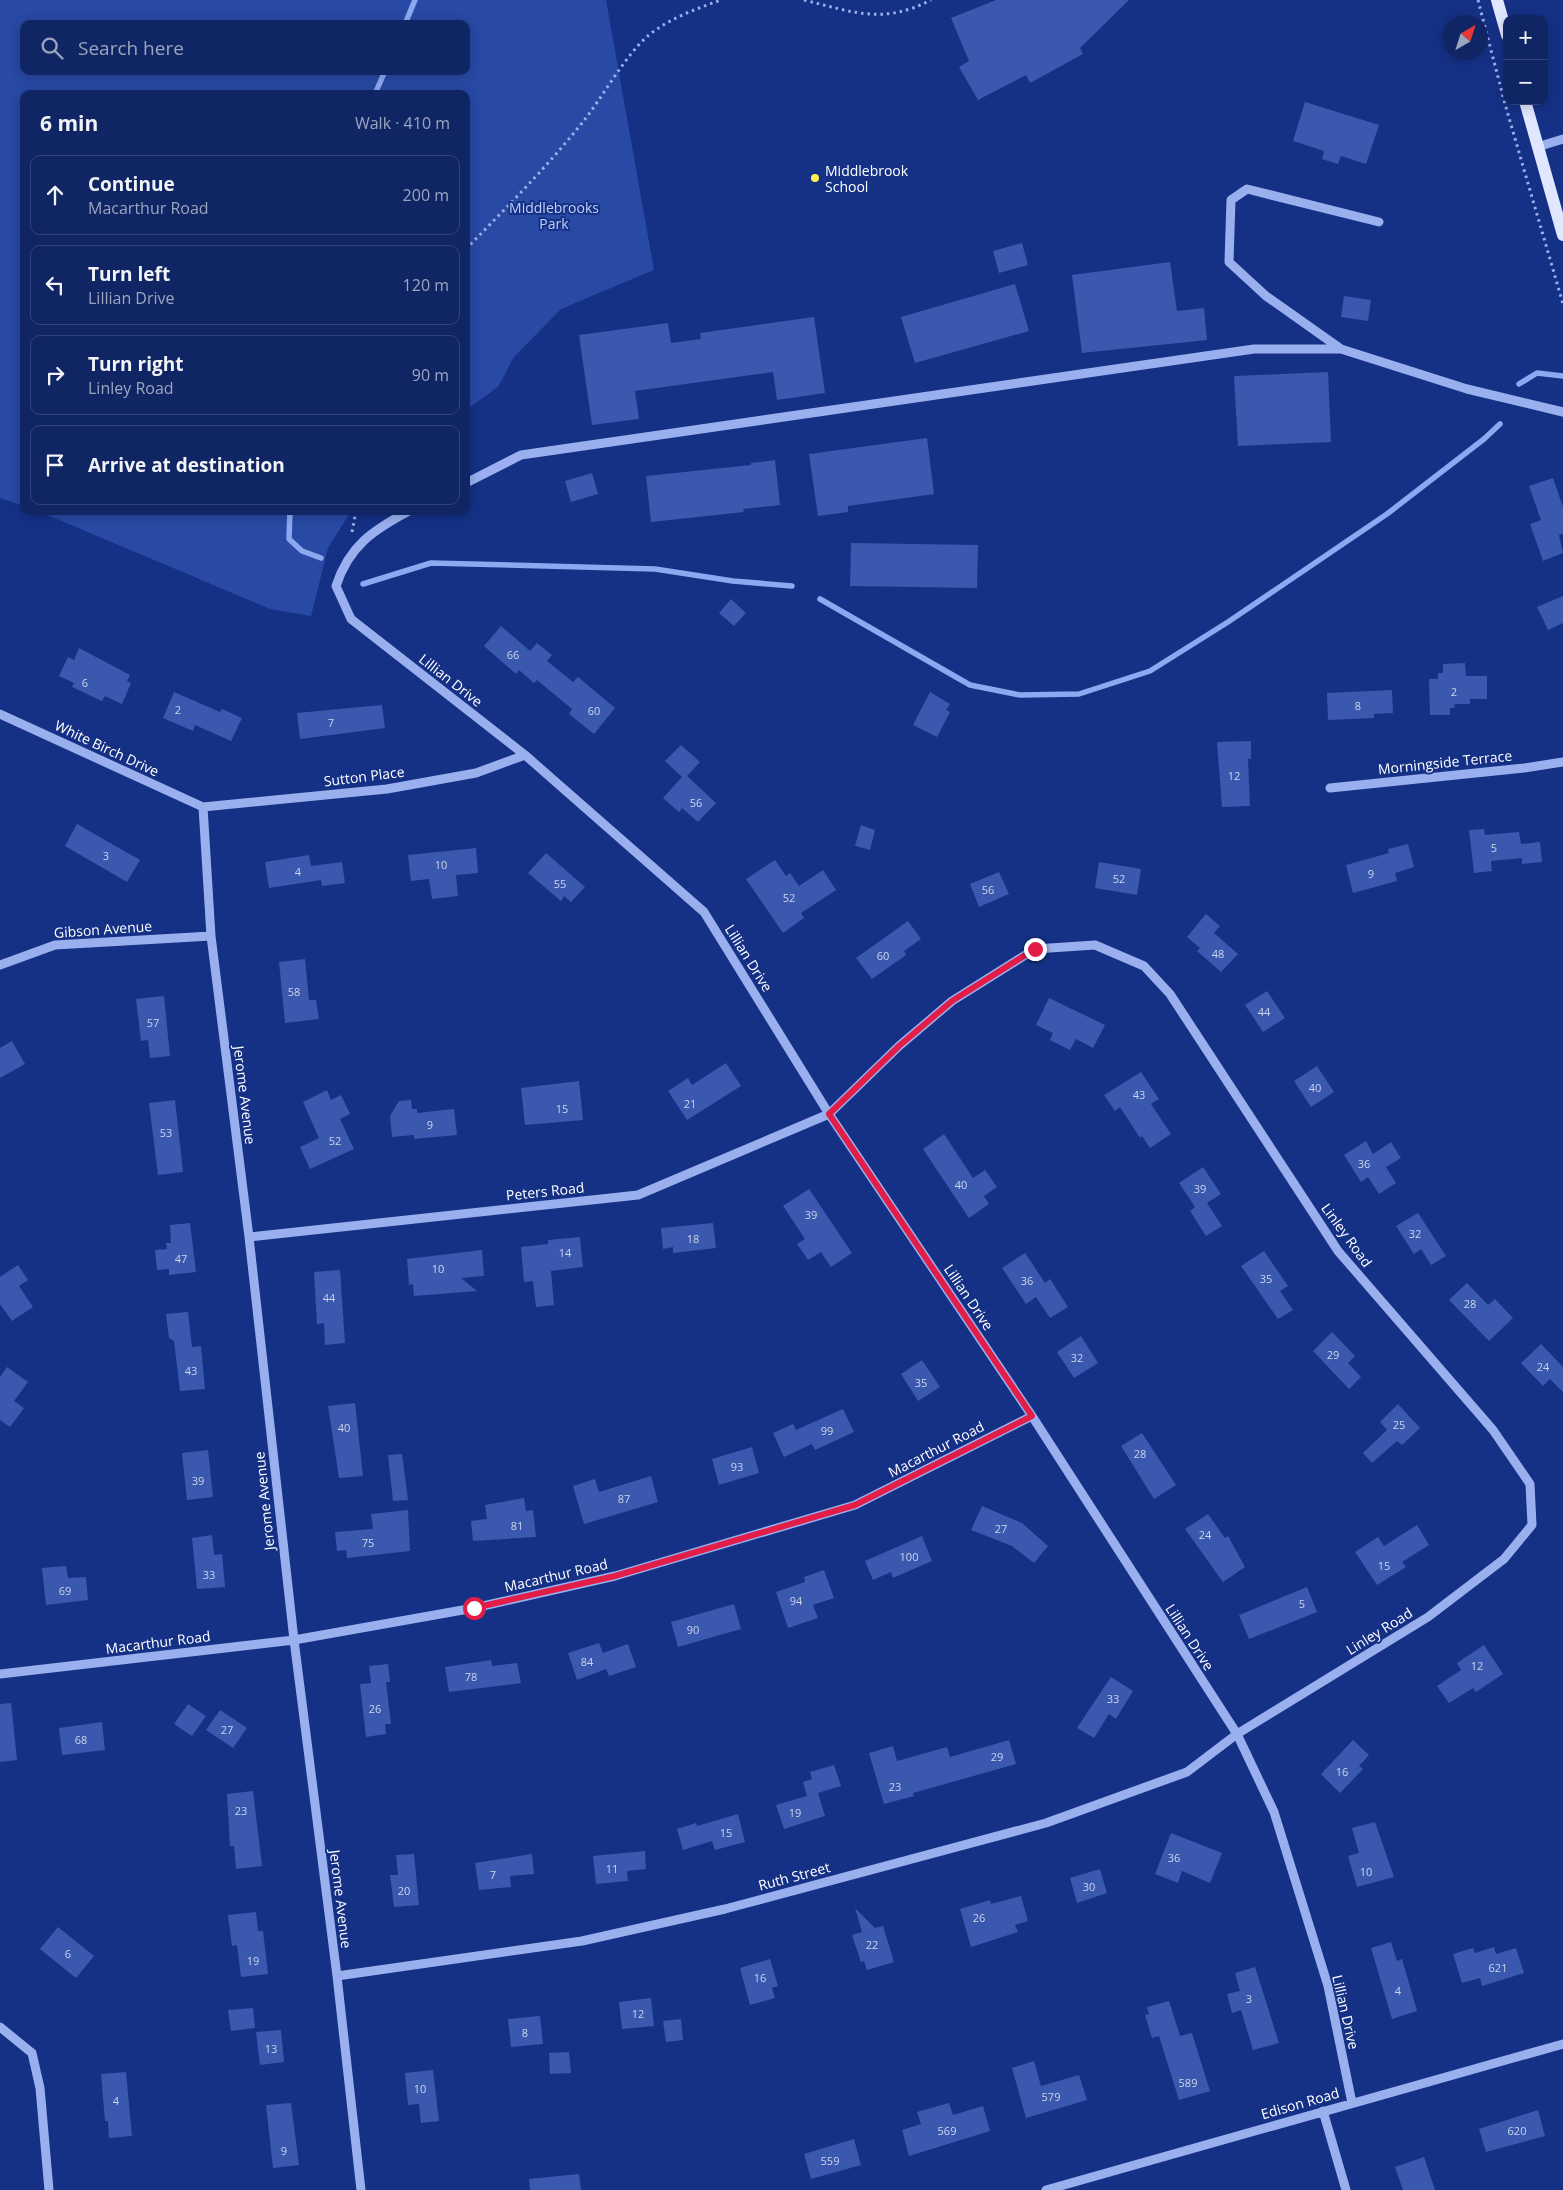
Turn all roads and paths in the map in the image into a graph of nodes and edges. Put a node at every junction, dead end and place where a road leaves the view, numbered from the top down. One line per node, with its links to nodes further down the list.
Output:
1 (721, 0): 12 (path)
2 (804, 0): 3 (path)
3 (931, 0)
4 (1478, 0): 13 (path)
5 (1497, 0): 6 (main road)
6 (1503, 21)
7 (1526, 105): 9 (main road)
8 (1563, 139): 9 (street)
9 (1537, 147): 11 (main road)
10 (1379, 222): 14 (street)
11 (1563, 236)
12 (470, 245)
13 (1563, 304)
14 (1341, 349): 15 (street); 16 (street)
15 (1563, 412)
16 (470, 481)
17 (355, 515): 19 (path)
18 (401, 515): 21 (street, Lillian Drive)
19 (352, 532)
20 (0, 714): 24 (street, White Birch Drive)
21 (525, 755): 24 (street, Sutton Place); 27 (street, Lillian Drive)
22 (1563, 762): 23 (street, Morningside Terrace)
23 (1330, 788)
24 (203, 807): 25 (street, Jerome Avenue)
25 (211, 936): 26 (street, Gibson Avenue); 28 (street, Jerome Avenue)
26 (0, 965)
27 (829, 1114): 28 (street, Peters Road); 29 (street, Lillian Drive); 32 (street, Linley Road)
28 (249, 1237): 30 (street, Jerome Avenue)
29 (1032, 1416): 30 (street, Macarthur Road); 32 (street, Lillian Drive)
30 (294, 1640): 31 (street, Macarthur Road); 33 (street, Jerome Avenue)
31 (0, 1674)
32 (1237, 1734): 33 (street, Ruth Street); 36 (street, Lillian Drive)
33 (337, 1976): 39 (street, Jerome Avenue)
34 (0, 2027): 38 (street)
35 (1563, 2044): 36 (street, Edison Road)
36 (1352, 2103): 37 (street, Edison Road)
37 (1323, 2111): 40 (street, Edison Road); 41 (street)
38 (49, 2190)
39 (362, 2190)
40 (1046, 2190)
41 (1346, 2190)

